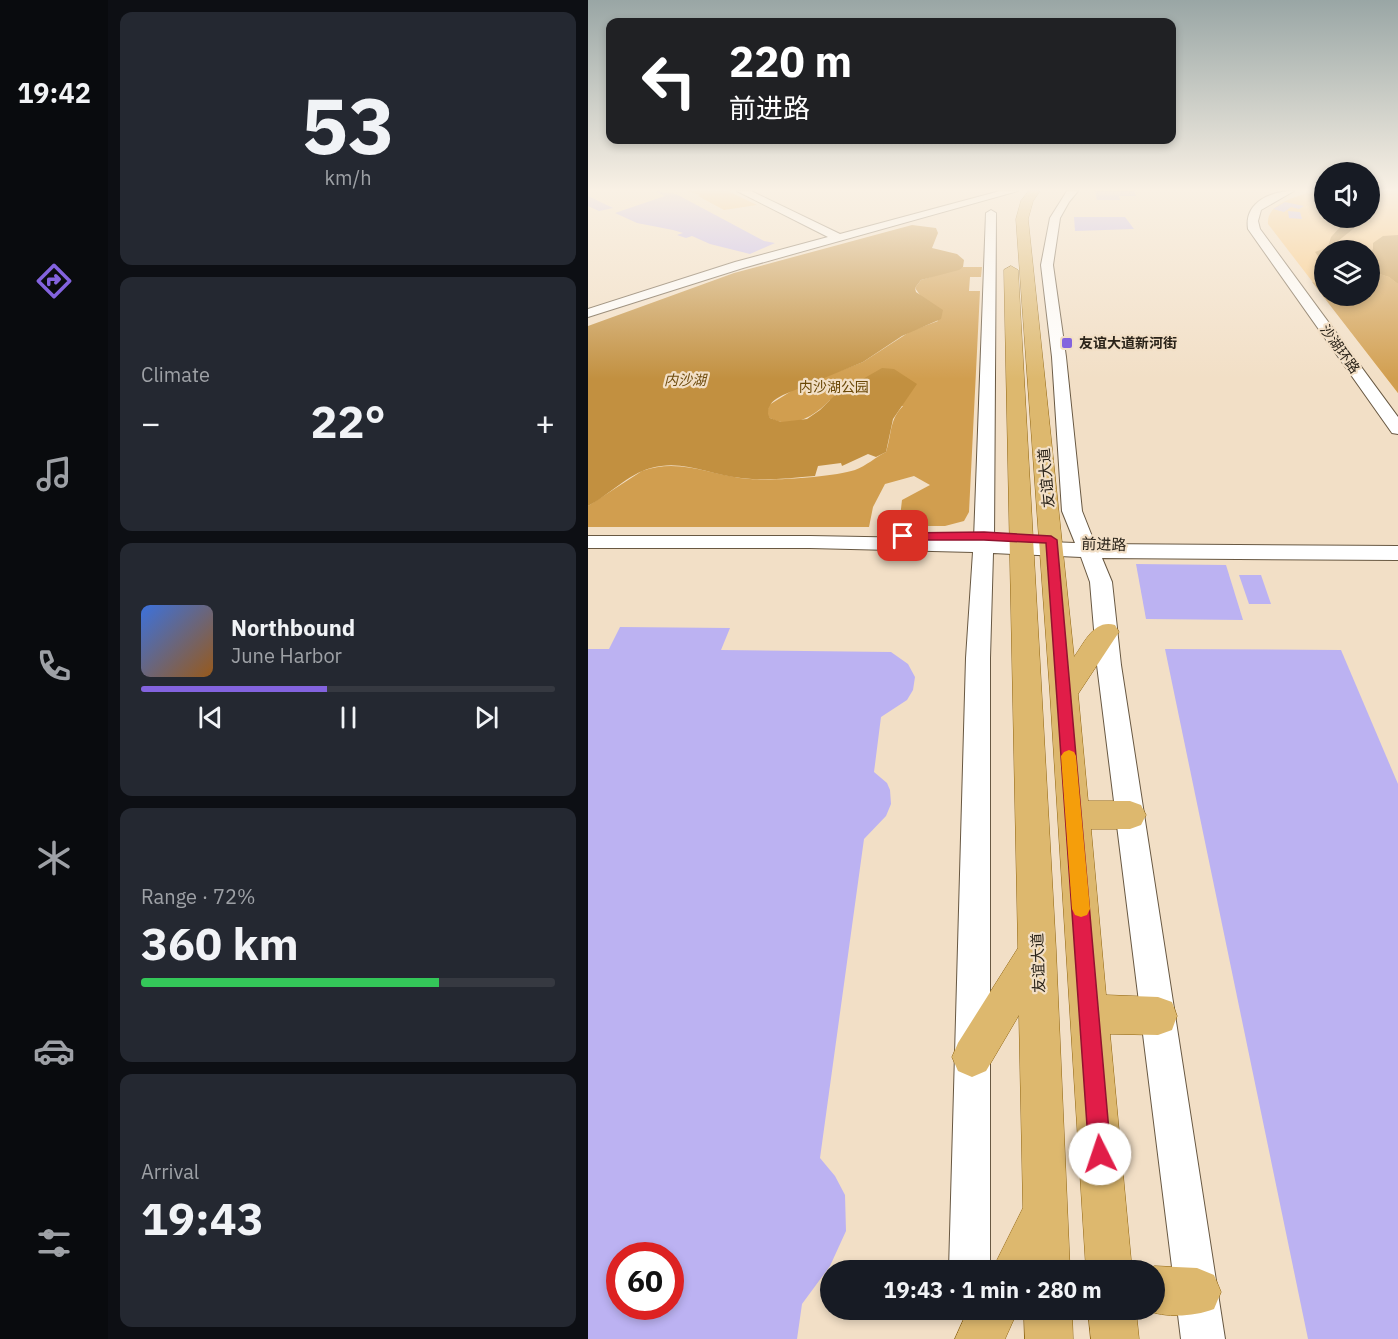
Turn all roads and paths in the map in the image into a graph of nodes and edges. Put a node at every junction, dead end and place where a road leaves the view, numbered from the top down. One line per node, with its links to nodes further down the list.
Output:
1 (781, 253): 8 (main road)
2 (989, 253): 11 (main road)
3 (1010, 253): 13 (main road, 友谊大道)
4 (1031, 253): 13 (main road, 友谊大道)
5 (1049, 253): 15 (main road)
6 (1272, 253): 10 (main road, 沙湖环路)
7 (1281, 253): 9 (main road, 沙湖环路)
8 (588, 313)
9 (1398, 407)
10 (1398, 429)
11 (983, 541): 12 (main road, 前进路); 13 (main road, 前进路); 24 (main road)
12 (588, 542)
13 (1037, 544): 15 (main road, 前进路); 18 (main road, 友谊大道); 21 (main road, 友谊大道)
14 (1398, 546): 15 (main road, 前进路)
15 (1086, 547): 16 (main road, 前进路); 17 (main road)
16 (1398, 553)
17 (1106, 632): 18 (main road); 20 (main road)
18 (1064, 693): 19 (main road, 友谊大道)
19 (1074, 815): 20 (main road); 22 (main road, 友谊大道)
20 (1130, 815): 23 (main road)
21 (1038, 950): 24 (main road); 25 (main road, 友谊大道)
22 (1089, 1014): 23 (main road); 29 (main road, 友谊大道)
23 (1158, 1016): 30 (main road)
24 (972, 1057): 26 (main road)
25 (1045, 1213): 27 (main road); 28 (main road, 友谊大道)
26 (969, 1260)
27 (1020, 1260)
28 (1047, 1260)
29 (1108, 1260)
30 (1176, 1291): 39 (main road)
31 (968, 1320): 35 (main road)
32 (989, 1320): 36 (main road)
33 (1048, 1320): 37 (main road)
34 (1113, 1320): 38 (main road)
35 (968, 1339)
36 (979, 1339)
37 (1049, 1339)
38 (1115, 1339)
39 (1203, 1339)

